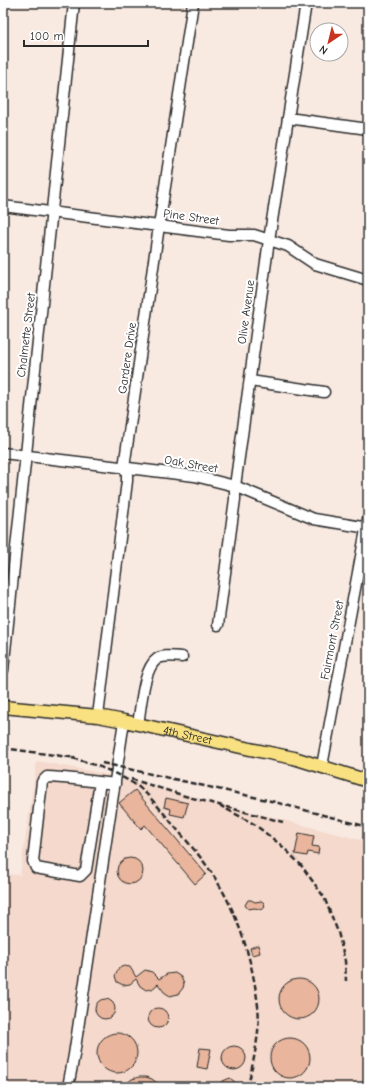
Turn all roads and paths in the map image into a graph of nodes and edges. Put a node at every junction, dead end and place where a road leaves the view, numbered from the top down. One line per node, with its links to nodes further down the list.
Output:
1 (74, 3): 7 (street, Chalmette Street)
2 (193, 3): 8 (street, Gardere Drive)
3 (306, 3): 4 (street, Olive Avenue)
4 (288, 118): 5 (street); 9 (street, Olive Avenue)
5 (368, 129)
6 (3, 206): 7 (street, Pine Street)
7 (53, 211): 8 (street, Pine Street); 14 (street, Chalmette Street)
8 (159, 226): 9 (street, Pine Street); 15 (street, Gardere Drive)
9 (269, 240): 10 (street, Pine Street); 11 (street, Olive Avenue)
10 (368, 280)
11 (250, 381): 12 (street); 16 (street, Olive Avenue)
12 (324, 392)
13 (3, 453): 14 (street, Oak Street)
14 (25, 456): 15 (street, Oak Street); 20 (street, Chalmette Street)
15 (124, 467): 16 (street, Oak Street); 22 (street, Gardere Drive)
16 (235, 486): 17 (street, Oak Street); 18 (street, Olive Avenue)
17 (368, 525): 25 (street, Fairmont Street)
18 (218, 625)
19 (182, 658): 24 (street)
20 (3, 670)
21 (3, 707): 22 (main road, 4th Street)
22 (98, 716): 23 (main road, 4th Street)
23 (124, 721): 24 (main road, 4th Street); 28 (street)
24 (138, 724): 25 (main road, 4th Street)
25 (322, 766): 26 (main road, 4th Street)
26 (368, 781)
27 (100, 782): 27 (street); 28 (street)
28 (115, 784): 29 (street)
29 (68, 1087)

